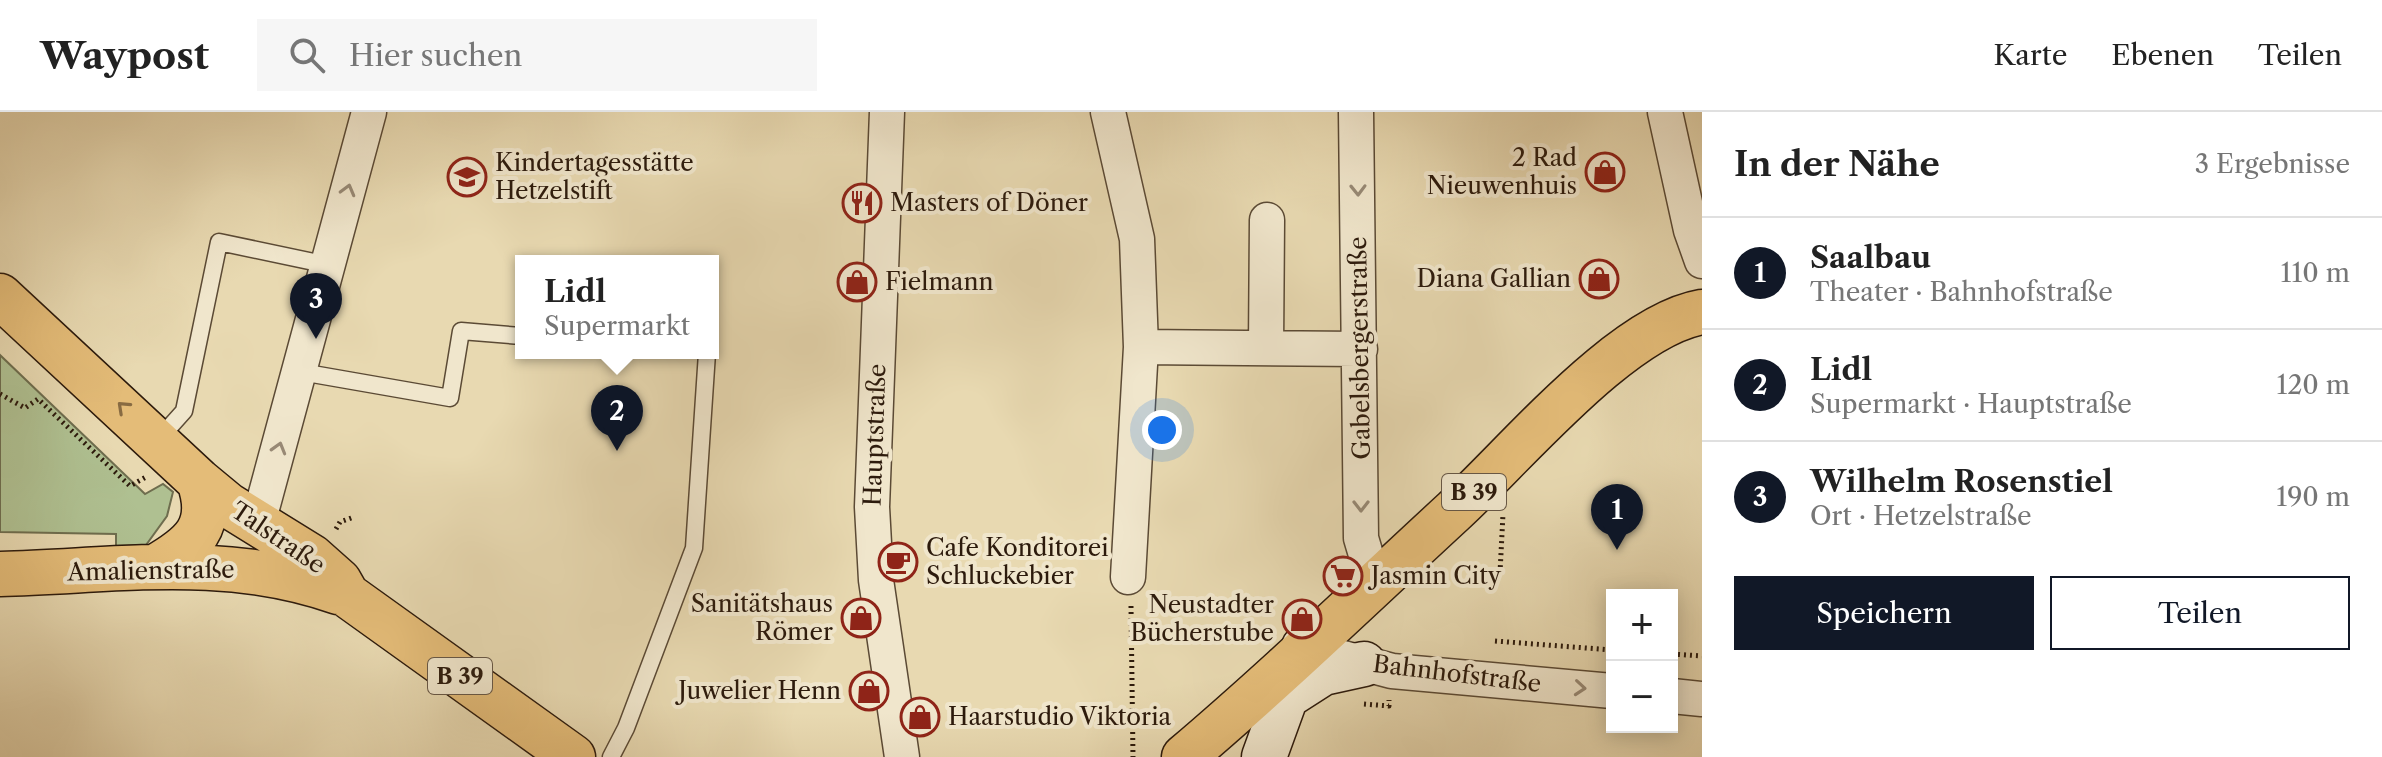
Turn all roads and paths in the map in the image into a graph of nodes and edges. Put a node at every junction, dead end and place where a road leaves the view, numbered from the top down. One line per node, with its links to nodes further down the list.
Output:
1 (369, 112): 8 (street, one-way to 1)
2 (887, 112): 39 (street, Hauptstraße)
3 (1108, 112): 12 (street)
4 (1356, 112): 14 (street, Gabelsbergerstraße, one-way to 14)
5 (1665, 112): 7 (street)
6 (1267, 220): 13 (street)
7 (1698, 239)
8 (328, 265): 16 (street); 18 (lane)
9 (0, 296): 18 (main road, Talstraße / B 39, one-way to 9)
10 (1702, 312): 23 (main road, B 39)
11 (515, 336): 16 (lane)
12 (1141, 347): 13 (street); 24 (street)
13 (1266, 348): 14 (street)
14 (1360, 349): 23 (street, Gabelsbergerstraße, one-way to 23)
15 (707, 359): 38 (lane)
16 (301, 372): 19 (street, one-way to 16)
17 (0, 394): 18 (path)
18 (178, 460): 19 (main road, Talstraße / B 39); 21 (main road)
19 (258, 523): 20 (main road); 25 (main road, Talstraße / B 39)
20 (215, 565): 21 (main road, Amalienstraße / B 39); 25 (main road, Amalienstraße / B 39)
21 (155, 567): 22 (main road, Amalienstraße / B 39)
22 (0, 574)
23 (1374, 582): 27 (main road, B 39)
24 (1129, 587): 40 (path)
25 (347, 595): 37 (main road, Talstraße / B 39)
26 (1495, 641): 28 (path)
27 (1304, 647): 31 (street, Bahnhofstraße); 34 (street); 36 (main road, B 39)
28 (1606, 650)
29 (1678, 654): 30 (path)
30 (1702, 656)
31 (1371, 679): 31 (path); 32 (street, Bahnhofstraße, one-way to 32); 34 (street)
32 (1606, 691)
33 (1678, 697): 35 (street)
34 (1284, 698): 41 (street)
35 (1702, 699)
36 (1201, 755)
37 (573, 757)
38 (611, 757)
39 (902, 757)
40 (1133, 757)
41 (1264, 757)

